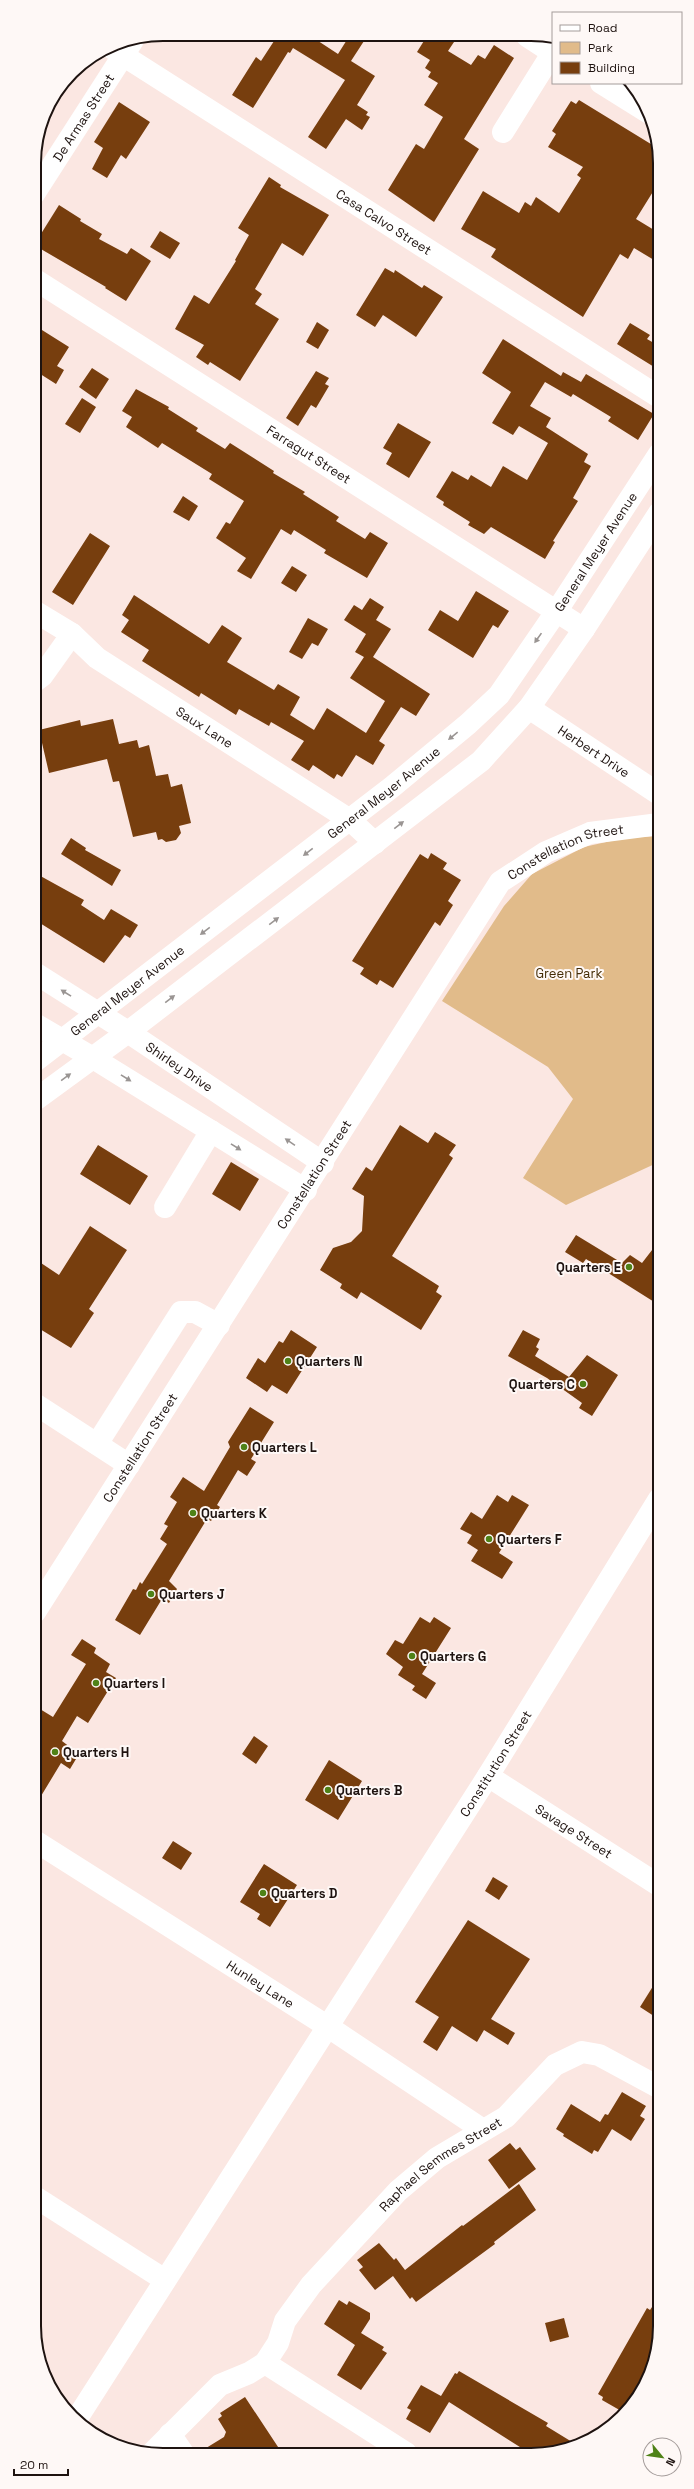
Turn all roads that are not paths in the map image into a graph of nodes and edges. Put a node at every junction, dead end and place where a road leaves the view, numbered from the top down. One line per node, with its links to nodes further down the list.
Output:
1 (535, 41): 4 (street)
2 (122, 47): 11 (street, Casa Calvo Street)
3 (121, 48): 9 (street, De Armas Street)
4 (552, 52)
5 (552, 55): 8 (street)
6 (603, 84): 7 (street)
7 (639, 107)
8 (503, 132)
9 (41, 182)
10 (41, 283): 14 (street, Farragut Street)
11 (653, 394)
12 (653, 463): 14 (street, General Meyer Avenue)
13 (653, 522): 16 (street)
14 (556, 612): 16 (street, Farragut Street); 21 (street, General Meyer Avenue, one-way to 21)
15 (41, 615): 17 (street, Saux Lane)
16 (584, 629): 19 (street)
17 (72, 634): 18 (street); 21 (street, Saux Lane)
18 (41, 677)
19 (529, 708): 20 (street, Herbert Drive); 23 (street, one-way to 19)
20 (653, 790)
21 (350, 820): 23 (street, Saux Lane); 25 (street, General Meyer Avenue, one-way to 25)
22 (653, 825): 33 (street, Constellation Street)
23 (375, 843): 27 (street, one-way to 23)
24 (41, 977): 25 (street, Shirley Drive, one-way to 24)
25 (98, 1013): 27 (street, Shirley Drive); 28 (street, General Meyer Avenue)
26 (41, 1028): 28 (street)
27 (128, 1032): 30 (street); 33 (street, Shirley Drive, one-way to 27)
28 (62, 1041): 29 (street, General Meyer Avenue); 30 (street)
29 (41, 1057)
30 (93, 1058): 31 (street, one-way to 30); 32 (street, one-way to 32)
31 (41, 1096)
32 (211, 1131): 34 (street, one-way to 34); 35 (street)
33 (322, 1164): 34 (street, Constellation Street)
34 (306, 1190): 36 (street, Constellation Street)
35 (165, 1207)
36 (219, 1325): 38 (street); 39 (street, Constellation Street)
37 (41, 1408): 38 (street)
38 (97, 1444): 39 (street)
39 (129, 1465): 41 (street, Constellation Street)
40 (653, 1514): 42 (street, Constitution Street)
41 (41, 1603)
42 (488, 1776): 44 (street, Savage Street); 45 (street, Constitution Street)
43 (41, 1845): 45 (street, Hunley Lane)
44 (653, 1882)
45 (327, 2026): 47 (street, Hunley Lane); 49 (street, Constitution Street)
46 (653, 2084): 47 (street, Raphael Semmes Street)
47 (484, 2130): 50 (street, Raphael Semmes Street)
48 (41, 2201): 49 (street)
49 (164, 2280): 51 (street, Constitution Street)
50 (266, 2363): 52 (street); 55 (street)
51 (79, 2414)
52 (170, 2434): 53 (street); 54 (street)
53 (156, 2448)
54 (180, 2448)
55 (398, 2448)

